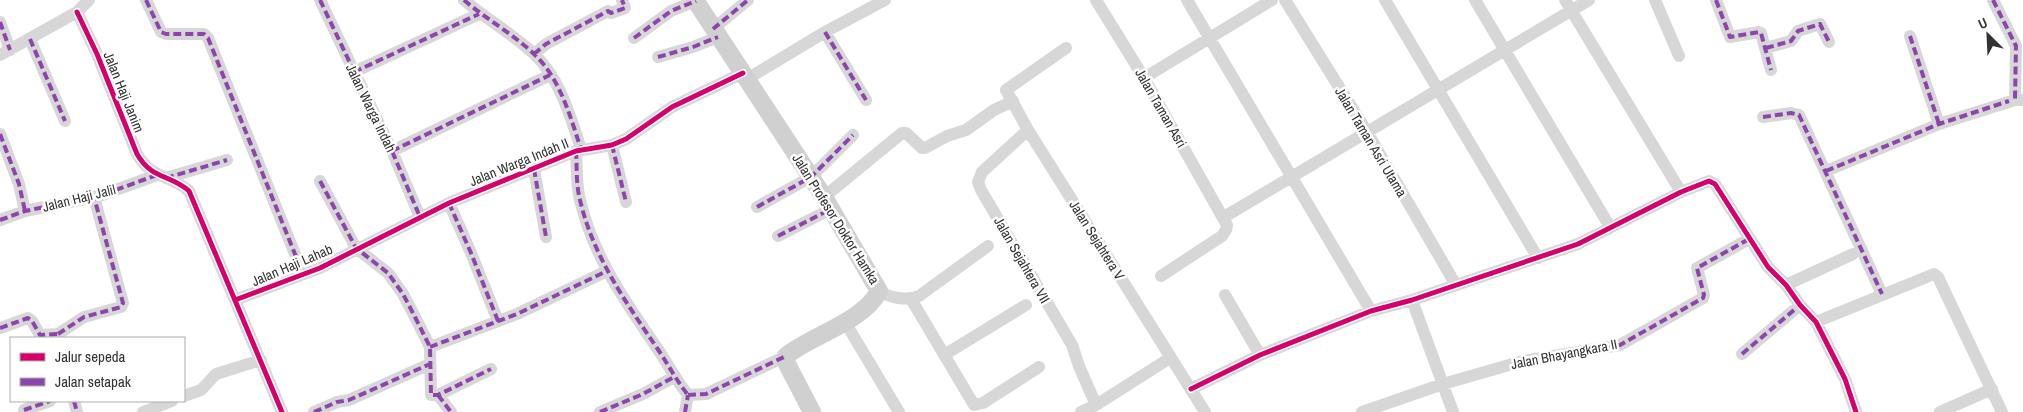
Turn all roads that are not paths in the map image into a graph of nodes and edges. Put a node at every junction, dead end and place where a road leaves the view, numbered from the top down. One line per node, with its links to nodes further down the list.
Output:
1 (89, 0): 20 (street)
2 (146, 0): 82 (street)
3 (320, 0): 38 (street, Jalan Warga Indah)
4 (464, 0): 21 (street)
5 (622, 0): 34 (street)
6 (748, 0): 24 (street)
7 (885, 0): 23 (street, Jalan Warga Indah II)
8 (1096, 0): 41 (street, Jalan Taman Asri)
9 (1187, 0): 27 (street)
10 (1272, 0): 27 (street)
11 (1285, 0): 50 (street, Jalan Taman Asri Utama)
12 (1385, 0): 42 (street)
13 (1475, 0): 32 (street)
14 (1589, 0): 19 (street)
15 (1655, 0): 35 (street)
16 (1716, 0): 31 (street)
17 (1993, 0): 44 (street)
18 (695, 1): 24 (street, Jalan Profesor Doktor Hamka); 26 (street)
19 (1568, 6): 32 (street); 63 (street)
20 (77, 12): 28 (street); 60 (street, Jalan Haji Janim)
21 (479, 14): 34 (street); 38 (street)
22 (0, 22): 33 (street)
23 (825, 32): 40 (street, Jalan Warga Indah II); 43 (street)
24 (716, 33): 36 (street); 40 (street, Jalan Profesor Doktor Hamka)
25 (1910, 36): 48 (street)
26 (634, 38)
27 (1210, 38): 41 (street); 59 (street)
28 (30, 39): 33 (street); 47 (street)
29 (1829, 42): 31 (street)
30 (1066, 48): 45 (street, Jalan Sejahtera V)
31 (1766, 48): 37 (street)
32 (1505, 51): 42 (street); 73 (street)
33 (5, 53)
34 (534, 54): 39 (street)
35 (1679, 56)
36 (658, 57)
37 (1771, 70)
38 (354, 72): 55 (street, Jalan Warga Indah)
39 (550, 74): 54 (street); 55 (street)
40 (745, 76): 53 (street, Jalan Warga Indah II); 61 (street, Jalan Profesor Doktor Hamka)
41 (1144, 78): 71 (street, Jalan Taman Asri)
42 (1438, 90): 50 (street); 80 (street)
43 (866, 100)
44 (2016, 100): 48 (street)
45 (1013, 101): 49 (street, Jalan Sejahtera V); 67 (street)
46 (1764, 116): 58 (street)
47 (65, 121)
48 (1939, 124): 58 (street)
49 (1028, 130): 105 (street, Jalan Sejahtera V); 119 (street, Jalan Sejahtera VII)
50 (1366, 132): 59 (street); 84 (street, Jalan Taman Asri Utama)
51 (0, 134): 69 (street)
52 (853, 135): 61 (street)
53 (612, 145): 54 (street, Jalan Warga Indah II); 65 (street)
54 (578, 150): 57 (street, Jalan Warga Indah II); 81 (street)
55 (392, 151): 70 (street, Jalan Warga Indah)
56 (227, 160): 60 (street)
57 (534, 169): 66 (street, Jalan Warga Indah II); 75 (street)
58 (1826, 171): 87 (street)
59 (1290, 176): 71 (street); 94 (street)
60 (162, 177): 64 (street, Jalan Haji Jalil); 90 (street, Jalan Haji Janim)
61 (811, 177): 67 (street, Jalan Profesor Doktor Hamka); 68 (street)
62 (320, 181): 78 (street)
63 (1681, 192): 73 (street); 76 (street)
64 (94, 197): 69 (street, Jalan Haji Jalil); 99 (street)
65 (626, 202)
66 (448, 203): 70 (street, Jalan Warga Indah II); 95 (street)
67 (827, 203): 74 (street); 86 (street, Jalan Profesor Doktor Hamka)
68 (757, 207)
69 (25, 211): 72 (street, Jalan Haji Jalil)
70 (420, 216): 78 (street, Jalan Warga Indah II)
71 (1224, 216): 83 (street)
72 (0, 220)
73 (1610, 227): 80 (street)
74 (778, 236)
75 (546, 237)
76 (1749, 239): 85 (street); 111 (street, Jalan Bhayangkara II)
77 (988, 246): 89 (street)
78 (356, 248): 82 (street, Jalan Haji Lahab); 100 (street)
79 (1854, 254): 85 (street)
80 (1538, 258): 84 (street)
81 (607, 272): 95 (street); 110 (street)
82 (303, 274): 90 (street, Jalan Haji Lahab)
83 (1161, 276)
84 (1456, 285): 91 (street)
85 (1786, 285): 93 (street)
86 (879, 291): 89 (street); 96 (street, Jalan Profesor Doktor Hamka)
87 (1882, 294): 97 (street); 113 (street)
88 (1225, 295): 103 (street)
89 (911, 299): 102 (street)
90 (236, 300): 106 (street, Jalan Haji Janim)
91 (1412, 300): 94 (street); 111 (street)
92 (1026, 305): 102 (street)
93 (1800, 305): 97 (street); 101 (street)
94 (1371, 311): 103 (street)
95 (498, 321): 100 (street)
96 (845, 322): 104 (street, Jalan Profesor Doktor Hamka); 128 (street)
97 (1816, 322): 133 (street)
98 (0, 328): 99 (street)
99 (58, 336)
100 (430, 347): 107 (street)
101 (1742, 354)
102 (944, 355): 108 (street)
103 (1260, 355): 112 (street)
104 (786, 356): 115 (street); 127 (street)
105 (1170, 358): 112 (street, Jalan Sejahtera V); 119 (street)
106 (261, 360): 116 (street); 122 (street, Jalan Haji Janim)
107 (430, 364): 114 (street); 123 (street)
108 (1039, 367)
109 (491, 369): 114 (street)
110 (674, 377): 115 (street); 125 (street)
111 (1442, 384): 131 (street, Jalan Bhayangkara II); 132 (street)
112 (1191, 389): 130 (street, Jalan Sejahtera V)
113 (1992, 389): 134 (street); 135 (street)
114 (438, 395): 124 (street)
115 (688, 395): 126 (street)
116 (185, 396)
117 (47, 402): 120 (street)
118 (169, 402): 121 (street)
119 (1096, 405): 129 (street)
120 (24, 410)
121 (142, 412)
122 (282, 412)
123 (314, 412)
124 (452, 412)
125 (600, 412)
126 (685, 412)
127 (812, 412)
128 (899, 412)
129 (1081, 412)
130 (1205, 412)
131 (1362, 412)
132 (1453, 412)
133 (1856, 412)
134 (1940, 412)
135 (2002, 412)

